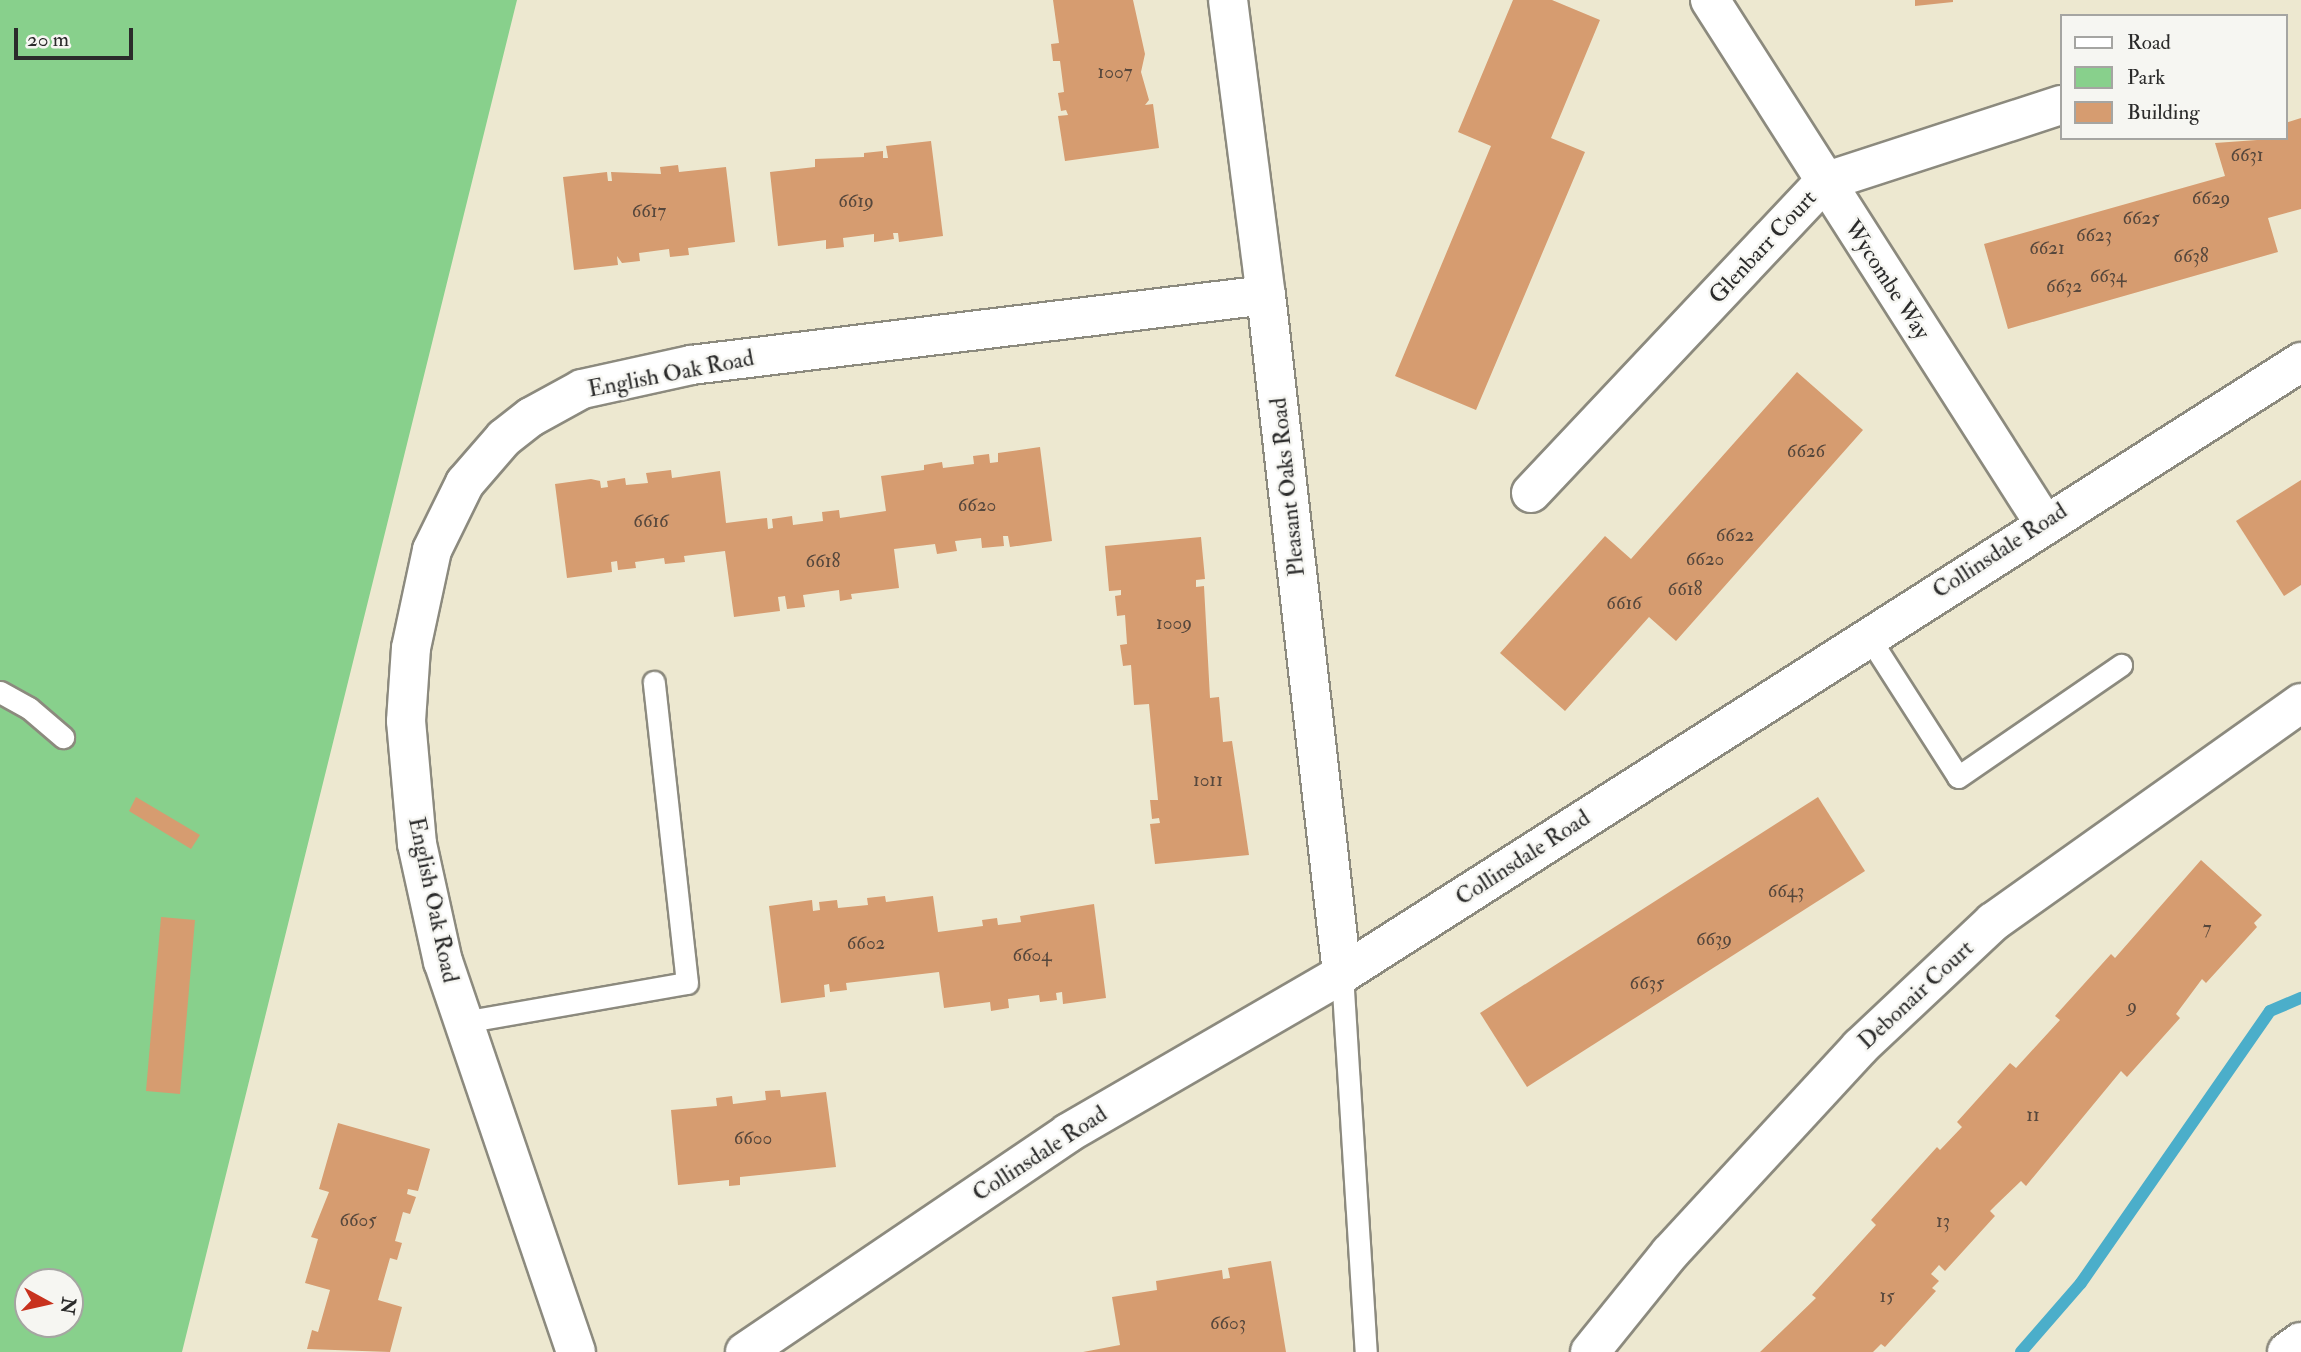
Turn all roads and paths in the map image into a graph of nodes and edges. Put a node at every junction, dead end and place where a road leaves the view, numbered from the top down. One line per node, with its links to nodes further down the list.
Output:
1 (1228, 0): 5 (street, Pleasant Oaks Road)
2 (1710, 0): 4 (street, Wycombe Way)
3 (2060, 105): 4 (street, Glenbarr Court)
4 (1824, 182): 7 (street, Glenbarr Court); 8 (street, Wycombe Way)
5 (1266, 295): 15 (street, Pleasant Oaks Road); 16 (street, English Oak Road)
6 (2301, 362): 8 (street, Collinsdale Road)
7 (1531, 493)
8 (2044, 523): 9 (street, Collinsdale Road)
9 (1868, 636): 10 (lane); 15 (street, Collinsdale Road)
10 (2121, 665)
11 (654, 682): 16 (lane)
12 (0, 692): 14 (lane)
13 (2301, 703): 21 (street, Debonair Court)
14 (63, 737)
15 (1342, 974): 19 (street, Collinsdale Road); 20 (lane)
16 (463, 1022): 18 (street, English Oak Road)
17 (2301, 1342): 22 (street)
18 (576, 1352)
19 (745, 1352)
20 (1366, 1352)
21 (1590, 1352)
22 (2287, 1352)

